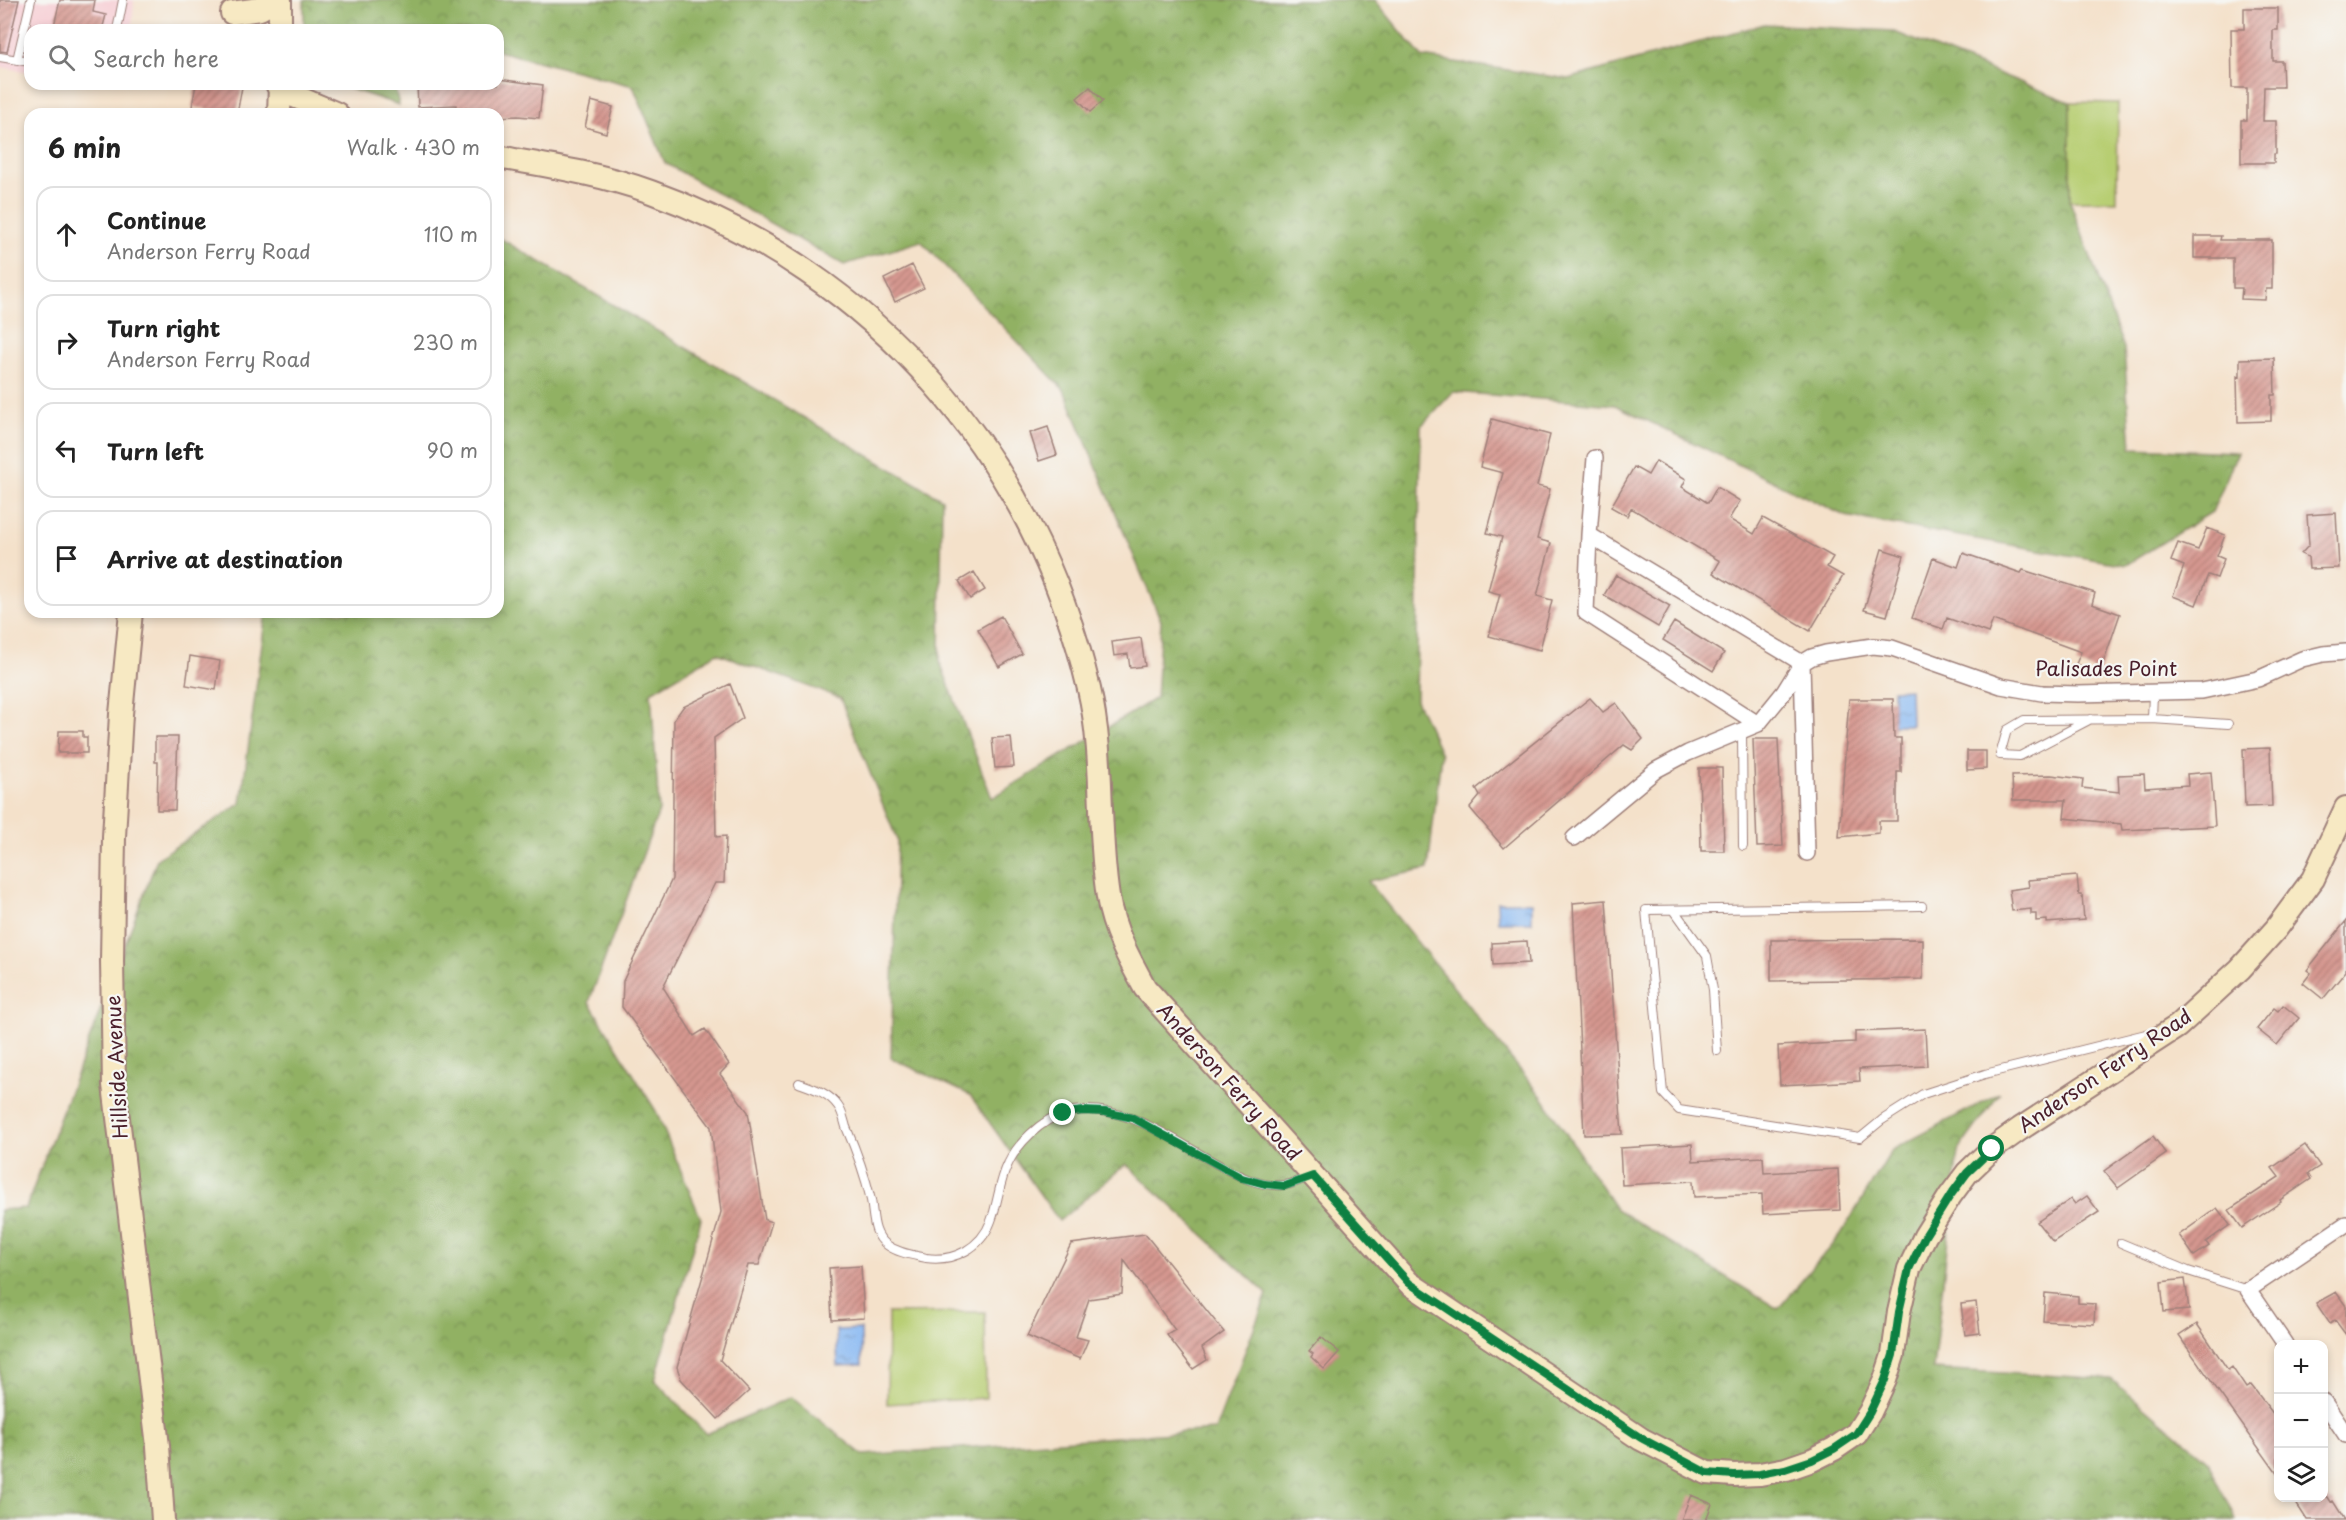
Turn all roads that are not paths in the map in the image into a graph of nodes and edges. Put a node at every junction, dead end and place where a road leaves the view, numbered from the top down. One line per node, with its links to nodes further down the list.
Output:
1 (31, 0): 5 (lane)
2 (123, 0): 6 (lane)
3 (278, 0): 4 (street); 7 (street)
4 (232, 14)
5 (25, 24)
6 (118, 24)
7 (280, 24)
8 (24, 30): 10 (lane)
9 (0, 57): 10 (lane)
10 (17, 60): 11 (lane)
11 (24, 61)
12 (279, 90): 14 (street)
13 (287, 90): 15 (street)
14 (279, 108)
15 (325, 108)
16 (504, 158): 37 (street, Anderson Ferry Road)
17 (1595, 458): 18 (street)
18 (1589, 535): 21 (street); 25 (street)
19 (129, 618): 44 (street, Hillside Avenue)
20 (2346, 652): 22 (street, Palisades Point)
21 (1802, 663): 22 (street, Palisades Point); 25 (street); 31 (street)
22 (2153, 693): 24 (lane)
23 (2091, 719): 23 (lane); 24 (lane)
24 (2152, 719): 26 (lane)
25 (1758, 724): 27 (street)
26 (2228, 724)
27 (1742, 731): 29 (street); 30 (lane)
28 (2346, 808): 34 (street, Anderson Ferry Road)
29 (1574, 838)
30 (1743, 846)
31 (1807, 853)
32 (1922, 906): 33 (lane)
33 (1674, 910): 34 (lane); 35 (lane)
34 (2178, 1026): 37 (street, Anderson Ferry Road)
35 (1717, 1051)
36 (799, 1083): 37 (lane)
37 (1313, 1176)
38 (2346, 1224): 40 (street)
39 (2121, 1243): 40 (lane)
40 (2248, 1290): 41 (street)
41 (2282, 1340)
42 (2328, 1408): 43 (street)
43 (2346, 1435)
44 (163, 1520)

